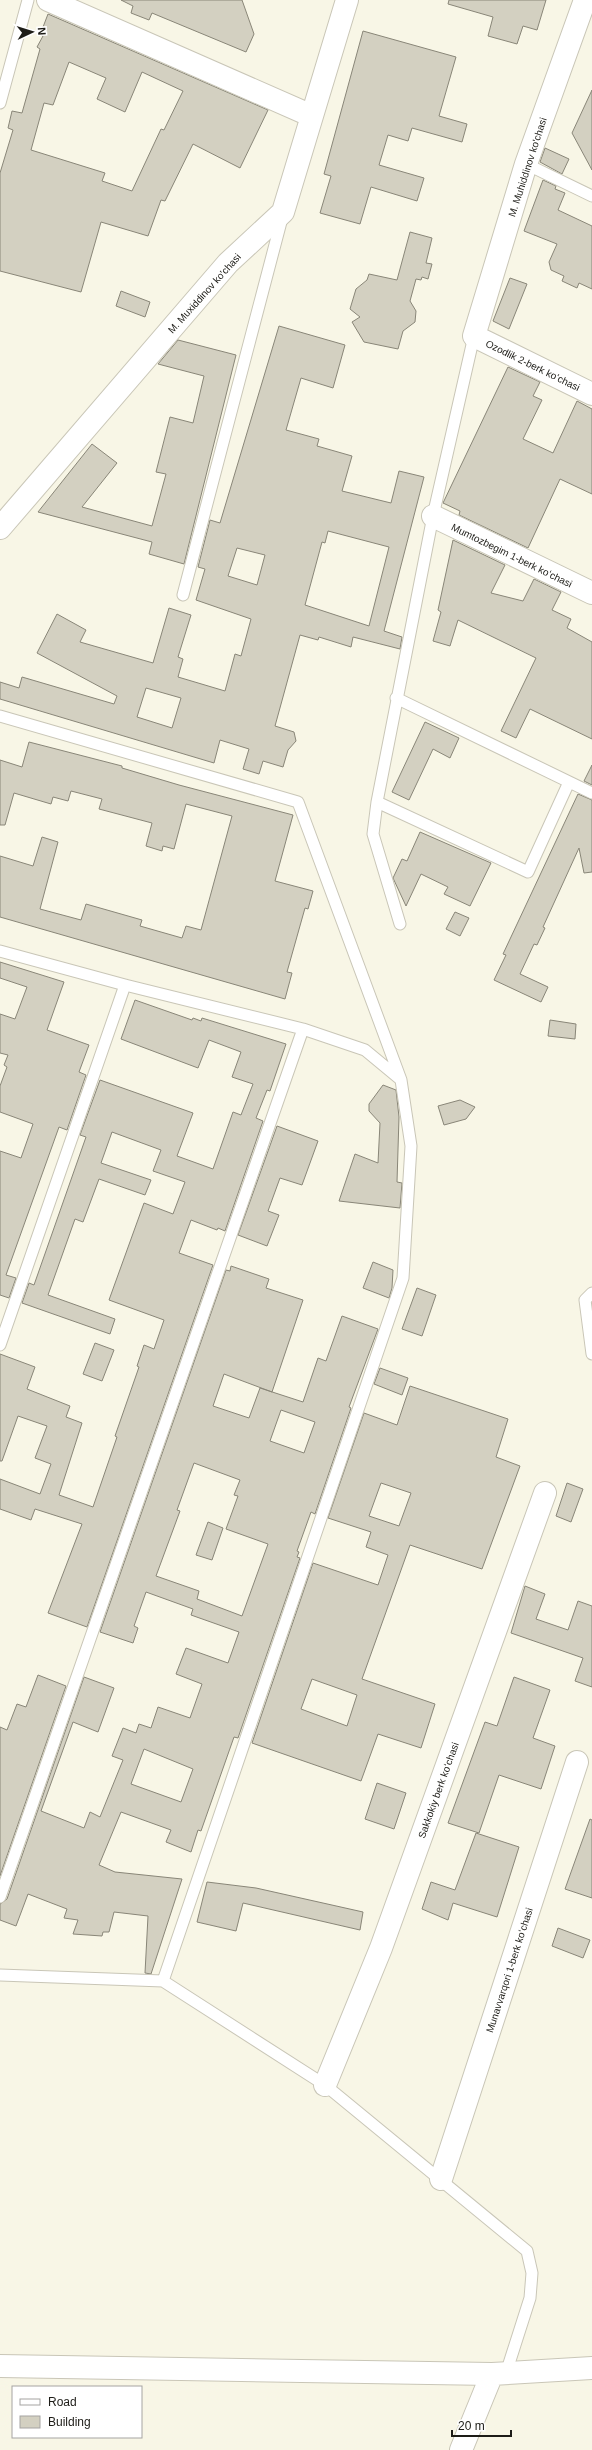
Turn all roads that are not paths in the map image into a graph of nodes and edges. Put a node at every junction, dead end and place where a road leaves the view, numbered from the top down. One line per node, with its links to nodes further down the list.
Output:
1 (28, 0): 5 (lane)
2 (48, 0): 6 (street)
3 (347, 0): 6 (street)
4 (585, 14): 7 (street, M. Muhiddinov ko'chasi)
5 (0, 103)
6 (312, 116): 9 (street)
7 (526, 164): 8 (lane); 10 (street, M. Muhiddinov ko'chasi)
8 (592, 196)
9 (284, 212): 13 (street, M. Muxiddinov ko'chasi); 15 (lane)
10 (474, 336): 11 (street, Ozodlik 2-berk koʻchasi); 12 (lane)
11 (592, 394)
12 (433, 516): 14 (street, Mumtozbegim 1-berk koʻchasi); 16 (lane)
13 (0, 528)
14 (592, 593)
15 (182, 595)
16 (396, 698): 18 (lane); 20 (lane)
17 (0, 716): 25 (lane)
18 (569, 782): 19 (lane); 20 (lane)
19 (592, 793)
20 (377, 802): 21 (lane)
21 (400, 924)
22 (0, 951): 23 (lane)
23 (125, 985): 24 (lane); 27 (lane)
24 (303, 1029): 25 (lane); 31 (lane)
25 (401, 1080): 33 (lane)
26 (592, 1293): 28 (lane)
27 (0, 1345)
28 (592, 1354)
29 (545, 1493): 34 (street, Sakkokiy berk koʻchasi)
30 (577, 1762): 35 (street, Munavvarqori 1-berk koʻchasi)
31 (0, 1897)
32 (0, 1975): 33 (lane)
33 (162, 1981): 34 (lane)
34 (325, 2085): 35 (lane)
35 (441, 2179): 38 (lane)
36 (0, 2366): 38 (street)
37 (592, 2368): 38 (street)
38 (499, 2374): 39 (street)
39 (460, 2450)

